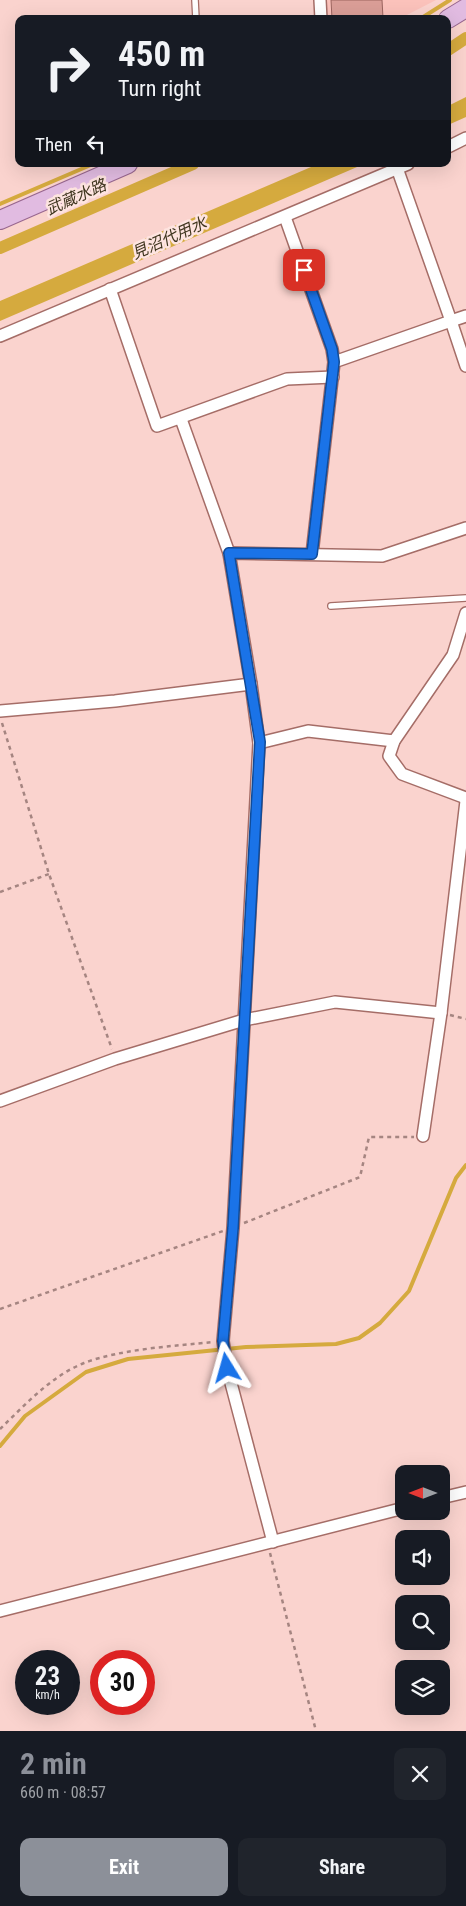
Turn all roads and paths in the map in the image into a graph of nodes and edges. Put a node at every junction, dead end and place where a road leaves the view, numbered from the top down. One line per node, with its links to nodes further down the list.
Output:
1 (195, 0): 4 (lane)
2 (320, 0): 5 (street)
3 (466, 8): 6 (main road)
4 (196, 15)
5 (321, 15)
6 (451, 17)
7 (466, 138): 8 (street)
8 (451, 146)
9 (121, 167): 13 (main road)
10 (400, 167): 12 (street)
11 (402, 167): 16 (street)
12 (285, 217): 14 (street); 18 (street)
13 (0, 220)
14 (110, 289): 17 (street); 21 (street)
15 (466, 316): 16 (street)
16 (451, 321): 18 (street); 19 (street)
17 (0, 336)
18 (334, 362): 20 (street)
19 (466, 366)
20 (332, 377): 21 (street); 24 (street)
21 (180, 419): 23 (street)
22 (466, 528): 24 (street)
23 (229, 553): 24 (street); 28 (street)
24 (312, 554)
25 (466, 598): 26 (lane)
26 (331, 606)
27 (466, 613): 31 (street)
28 (251, 684): 29 (street); 32 (street)
29 (0, 711)
30 (0, 716): 34 (path)
31 (394, 740): 32 (street); 33 (street)
32 (260, 742): 37 (street)
33 (466, 799): 36 (street)
34 (49, 874): 35 (path); 38 (path)
35 (0, 892)
36 (441, 1013): 37 (street); 40 (street)
37 (244, 1020): 38 (street); 41 (street)
38 (115, 1060): 39 (street)
39 (0, 1101)
40 (423, 1136)
41 (223, 1341): 42 (path); 46 (street)
42 (0, 1429)
43 (466, 1492): 44 (street)
44 (450, 1496)
45 (395, 1510): 46 (street)
46 (271, 1543): 47 (street); 48 (path)
47 (0, 1611)
48 (316, 1731)

